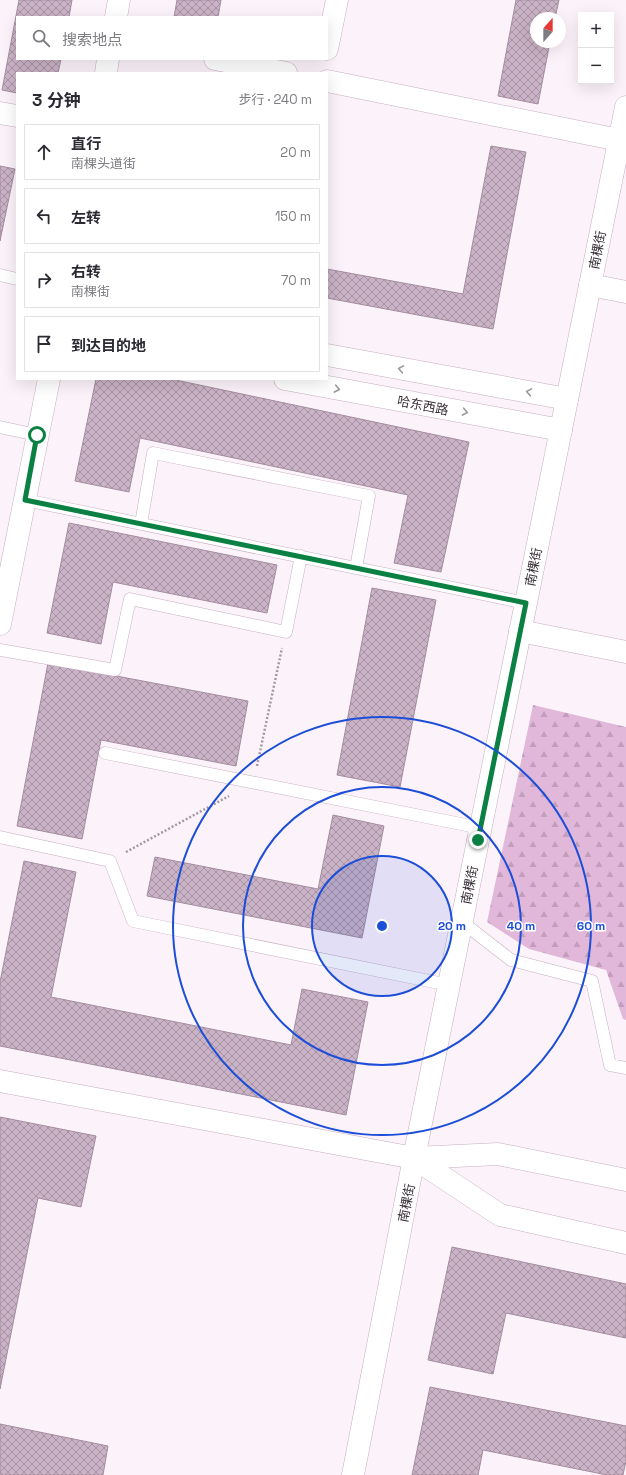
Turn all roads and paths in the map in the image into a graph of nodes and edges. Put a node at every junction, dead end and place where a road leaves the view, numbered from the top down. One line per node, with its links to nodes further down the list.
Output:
1 (119, 0): 3 (street)
2 (337, 0): 4 (street)
3 (116, 16)
4 (328, 44)
5 (108, 60): 8 (street)
6 (220, 60): 9 (street)
7 (325, 60): 10 (street)
8 (106, 72)
9 (281, 72)
10 (322, 72)
11 (328, 81): 15 (street)
12 (626, 107): 15 (street, 南棵街)
13 (0, 113): 14 (street)
14 (16, 116)
15 (619, 140): 18 (street, 南棵街)
16 (0, 275): 17 (lane)
17 (16, 278)
18 (590, 285): 19 (street); 23 (street, 南棵街)
19 (626, 292)
20 (328, 355): 23 (street, one-way to 20)
21 (49, 380): 26 (street)
22 (290, 380): 25 (street, 哈东西路, one-way to 25)
23 (567, 399): 25 (street, 南棵街)
24 (0, 427): 26 (lane)
25 (561, 430): 31 (street, 南棵街)
26 (37, 435): 27 (street)
27 (25, 500): 28 (lane); 32 (street)
28 (141, 524): 29 (lane); 30 (lane)
29 (300, 556): 30 (lane); 34 (lane)
30 (356, 568): 31 (lane)
31 (526, 603): 33 (street, 南棵街)
32 (0, 624)
33 (520, 632): 35 (street); 37 (street, 南棵街)
34 (0, 650)
35 (626, 652)
36 (105, 753): 37 (lane)
37 (481, 828): 39 (street, 南棵街)
38 (0, 838): 40 (lane)
39 (462, 922): 40 (street, 南棵街); 41 (lane)
40 (449, 985): 43 (street, 南棵街)
41 (626, 1068)
42 (0, 1081): 43 (street)
43 (414, 1158): 44 (street); 45 (street); 46 (street, 南棵街)
44 (626, 1180)
45 (626, 1242)
46 (354, 1475)

